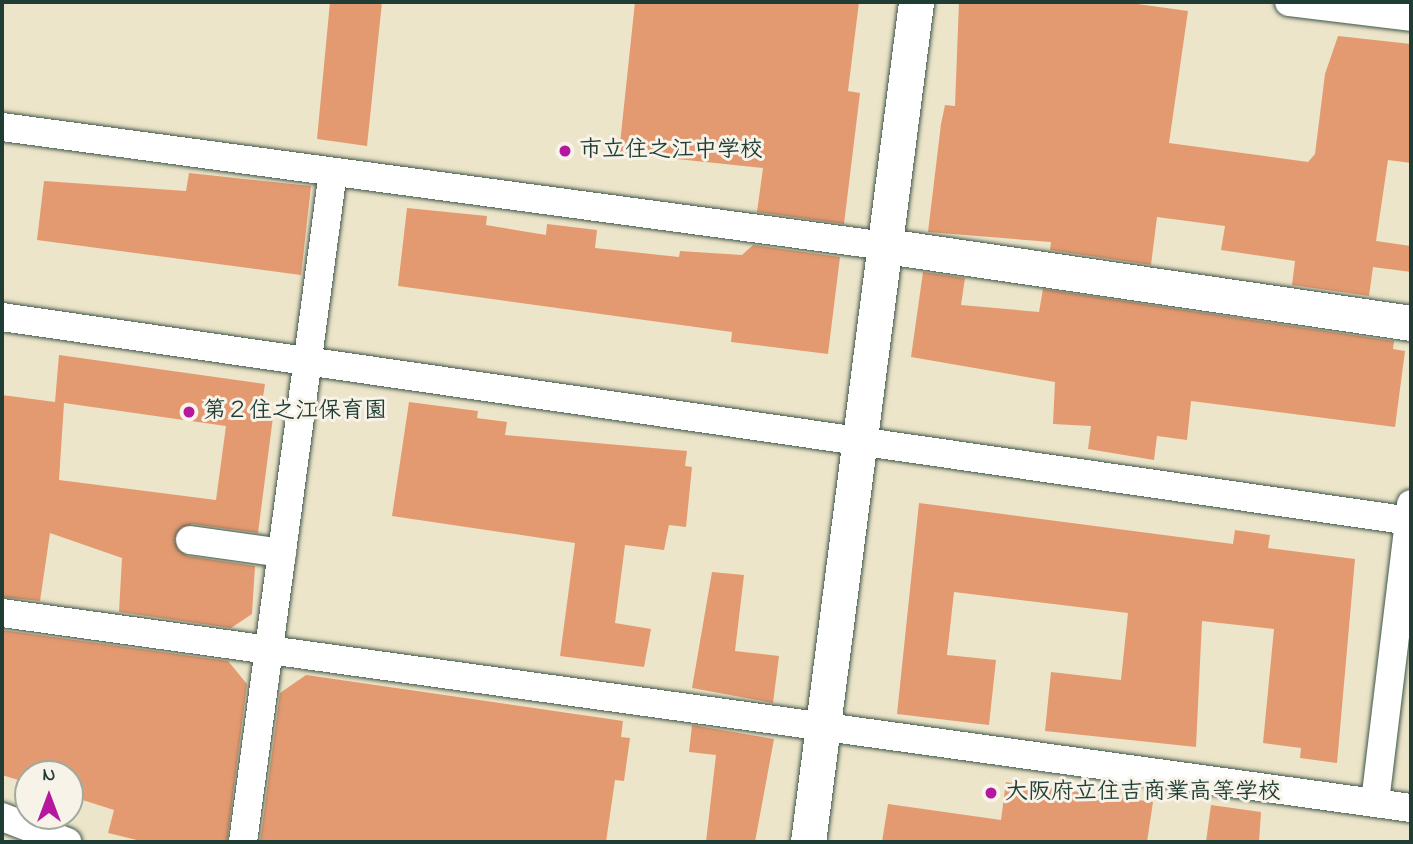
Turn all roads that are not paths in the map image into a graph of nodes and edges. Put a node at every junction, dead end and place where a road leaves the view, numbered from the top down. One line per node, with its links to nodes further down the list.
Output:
1 (916, 2): 6 (street)
2 (1289, 2): 3 (street)
3 (1411, 17)
4 (2, 127): 5 (street)
5 (333, 172): 6 (street); 9 (street)
6 (886, 246): 8 (street); 10 (street)
7 (2, 317): 9 (street)
8 (1411, 323)
9 (308, 360): 10 (street); 13 (street)
10 (861, 438): 11 (street); 16 (street)
11 (1410, 515): 17 (street)
12 (190, 540): 13 (street)
13 (282, 553): 15 (street)
14 (2, 613): 15 (street)
15 (269, 651): 16 (street); 21 (street)
16 (823, 728): 17 (street); 22 (street)
17 (1375, 803): 18 (street)
18 (1411, 808)
19 (2, 817): 20 (street)
20 (67, 842)
21 (243, 842)
22 (808, 842)

